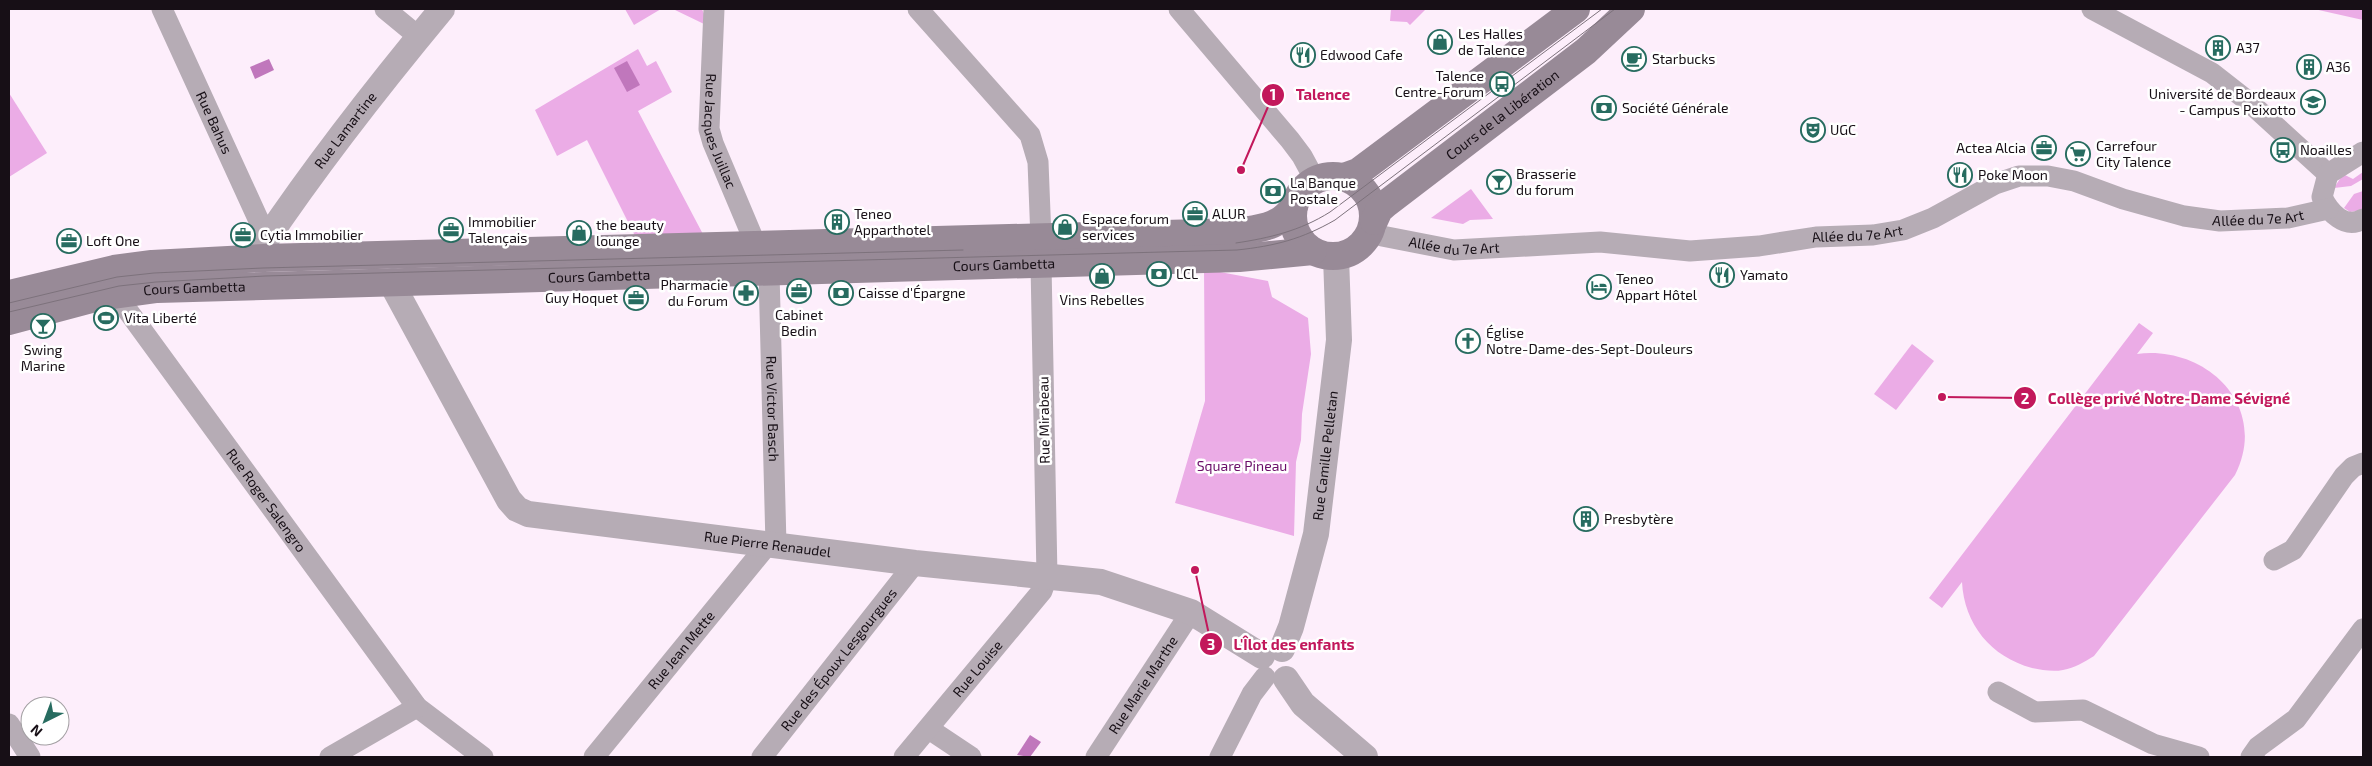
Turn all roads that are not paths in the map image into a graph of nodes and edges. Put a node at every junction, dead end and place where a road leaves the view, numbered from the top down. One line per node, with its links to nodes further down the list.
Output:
1 (162, 9): 19 (street, Rue Bahus)
2 (385, 9): 10 (street)
3 (442, 9): 10 (street, Rue Lamartine)
4 (714, 9): 20 (street, Rue Jacques Juillac)
5 (918, 9): 21 (street, Rue Mirabeau)
6 (1179, 9): 14 (street)
7 (1576, 9): 13 (main road)
8 (1630, 9): 17 (main road, Cours de la Libération)
9 (2092, 9): 12 (street)
10 (419, 37): 19 (street, Rue Lamartine)
11 (2363, 152): 12 (street)
12 (2328, 174): 16 (street)
13 (1344, 177): 14 (main road); 17 (main road)
14 (1315, 180): 15 (main road)
15 (1294, 206): 21 (main road, Cours Gambetta); 22 (main road)
16 (2328, 209): 17 (street, Allée du 7e Art); 18 (street)
17 (1372, 226): 22 (main road)
18 (2361, 227)
19 (272, 231): 23 (street, Rue Lamartine)
20 (756, 246): 21 (main road, Cours Gambetta); 23 (main road, Cours Gambetta); 24 (street, Rue Jacques Juillac)
21 (1041, 252): 22 (main road, Cours Gambetta); 24 (main road, Cours Gambetta); 33 (street, Rue Mirabeau)
22 (1324, 254): 36 (street, Rue Camille Pelletan)
23 (264, 258): 27 (main road, Cours Gambetta)
24 (769, 272): 25 (main road, Cours Gambetta); 30 (street, Rue Victor Basch)
25 (393, 281): 26 (main road, Cours Gambetta); 30 (street, Rue Pierre Renaudel)
26 (119, 293): 28 (main road, Cours Gambetta); 38 (street, Rue Roger Salengro)
27 (9, 294)
28 (9, 321)
29 (2363, 463): 31 (street)
30 (772, 545): 32 (street, Rue Pierre Renaudel); 44 (street, Rue Jean Mette)
31 (2274, 560)
32 (915, 562): 33 (street, Rue Pierre Renaudel); 45 (street, Rue des Époux Lesgourgues)
33 (1047, 577): 34 (street, Rue Pierre Renaudel); 40 (street, Rue Louise)
34 (1191, 612): 36 (street, Rue Pierre Renaudel); 48 (street, Rue Marie Marthe)
35 (2363, 629): 52 (street)
36 (1274, 665): 49 (street); 50 (street)
37 (1998, 692): 51 (street)
38 (417, 707): 42 (street); 43 (street, Rue Roger Salengro)
39 (9, 724): 41 (street)
40 (929, 729): 46 (street, Rue Louise); 47 (street)
41 (30, 757)
42 (330, 757)
43 (482, 757)
44 (594, 757)
45 (762, 757)
46 (904, 757)
47 (971, 757)
48 (1096, 757)
49 (1220, 757)
50 (1365, 757)
51 (2199, 757)
52 (2251, 757)

